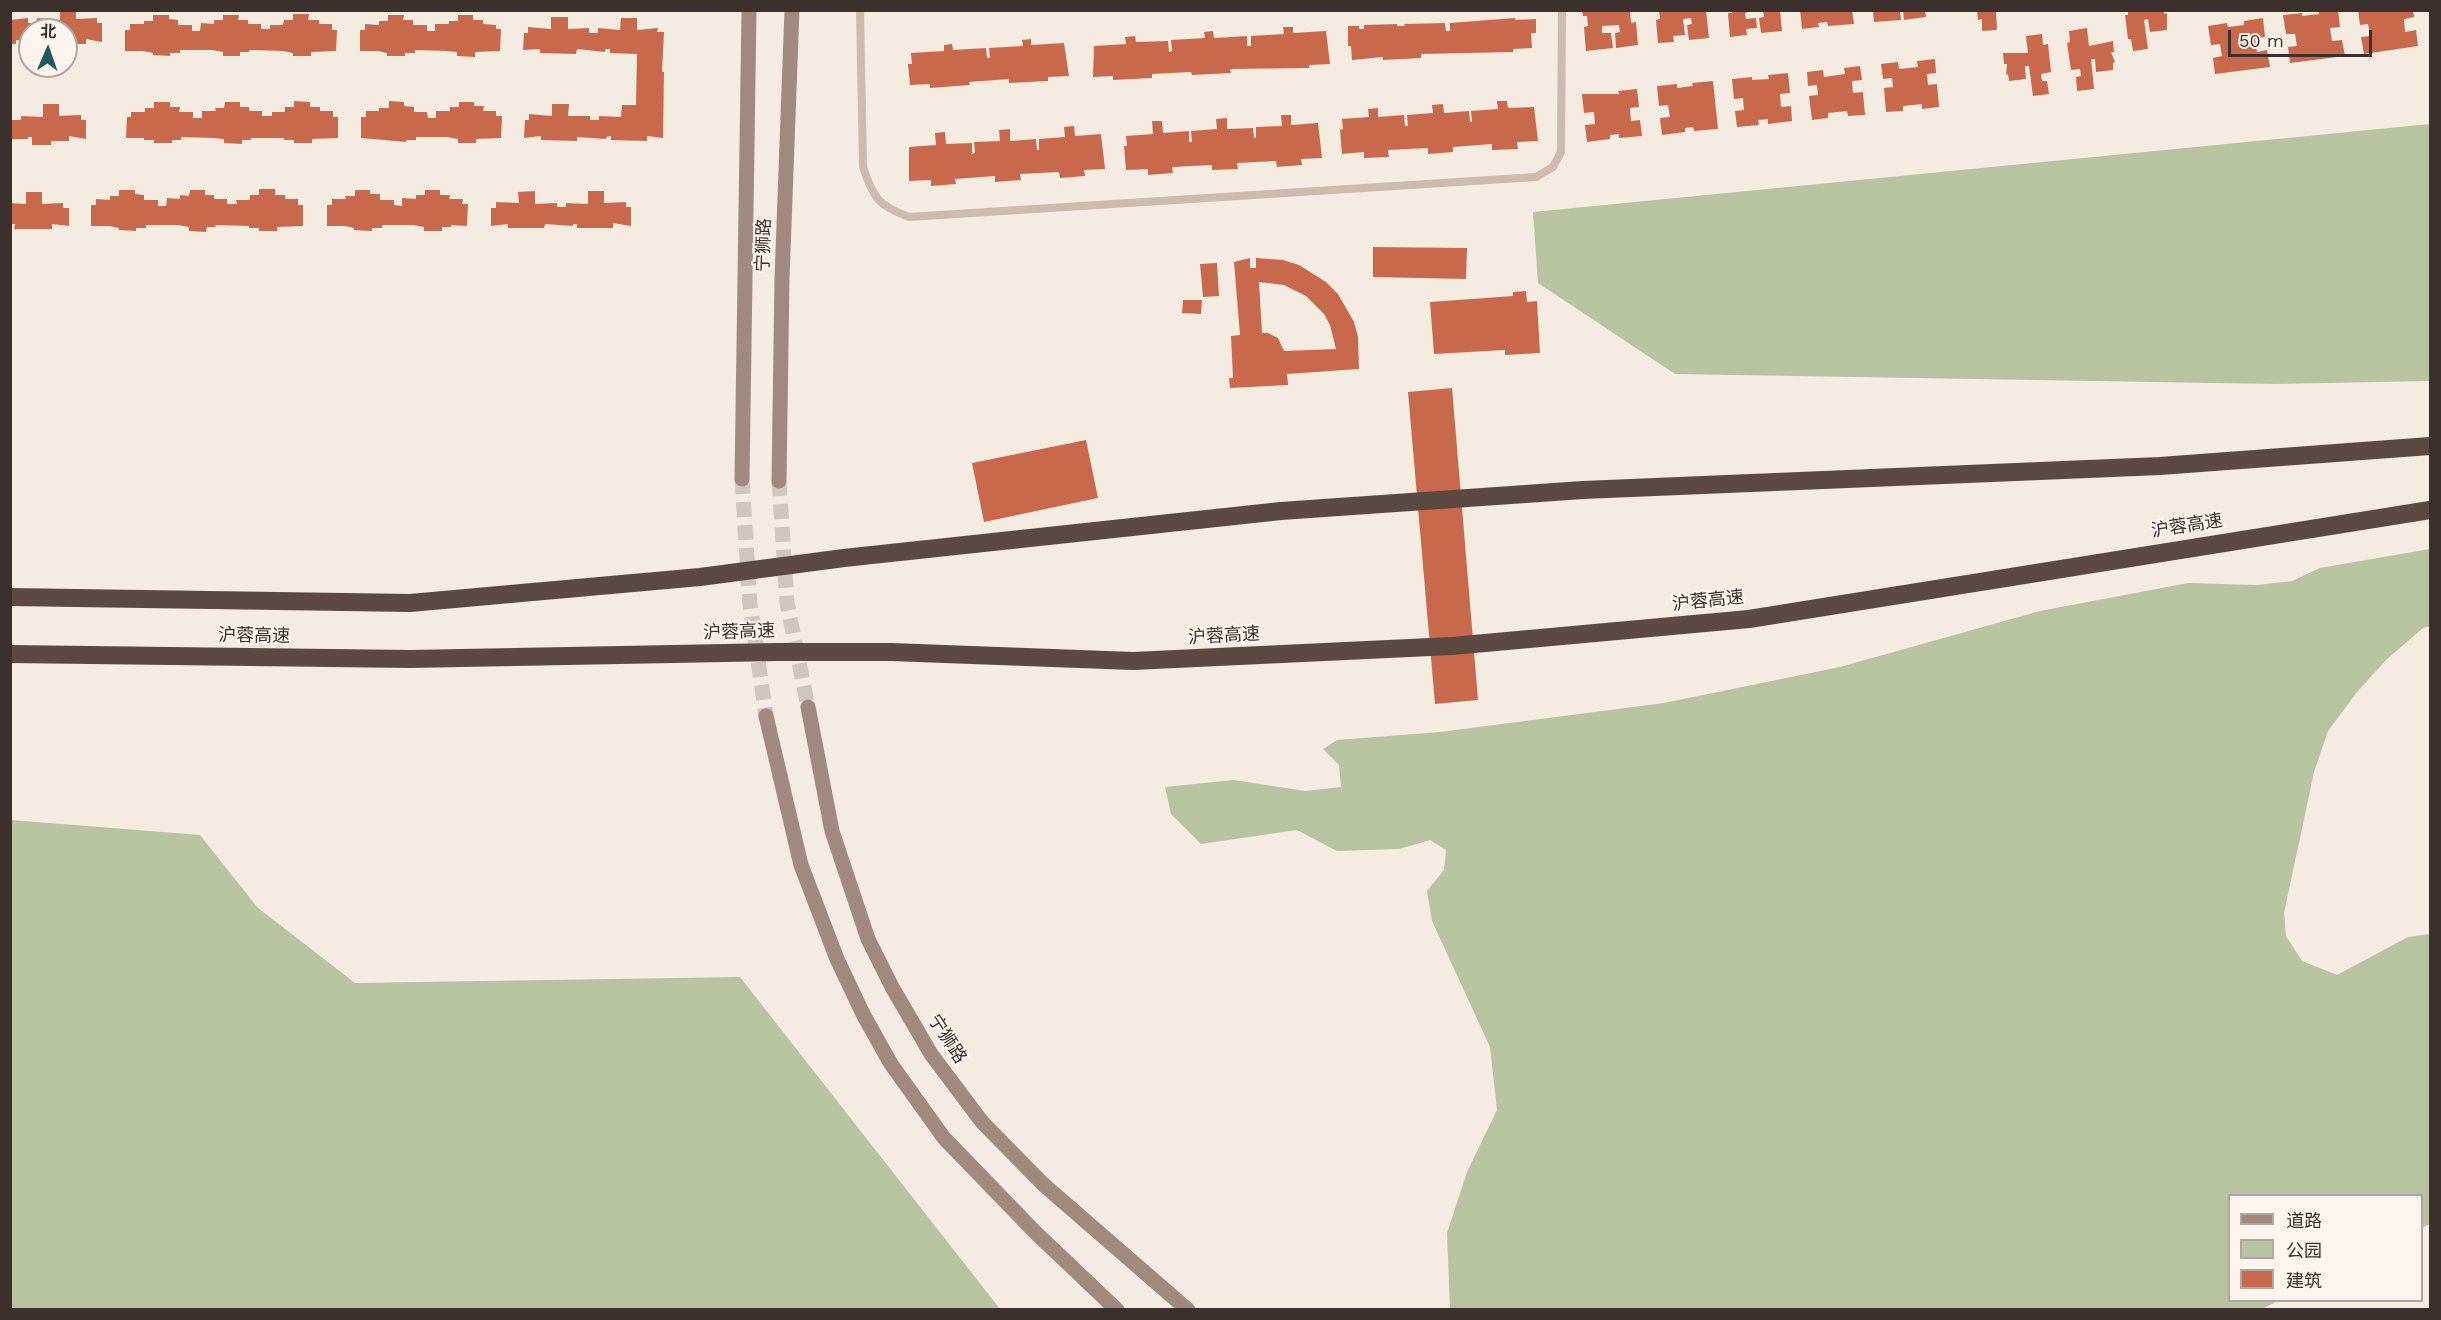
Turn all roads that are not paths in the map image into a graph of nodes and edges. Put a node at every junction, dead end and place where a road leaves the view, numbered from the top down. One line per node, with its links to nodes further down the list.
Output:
1 (749, 10): 6 (main road, 宁狮路)
2 (792, 10): 7 (main road, 宁狮路)
3 (860, 10): 4 (lane)
4 (1562, 10)
5 (2430, 446): 9 (highway, 沪蓉高速)
6 (742, 479)
7 (779, 481)
8 (2430, 510): 10 (highway, 沪蓉高速)
9 (10, 597)
10 (10, 654)
11 (808, 707): 14 (main road, 宁狮路)
12 (766, 716): 13 (main road)
13 (1117, 1310)
14 (1188, 1310)

